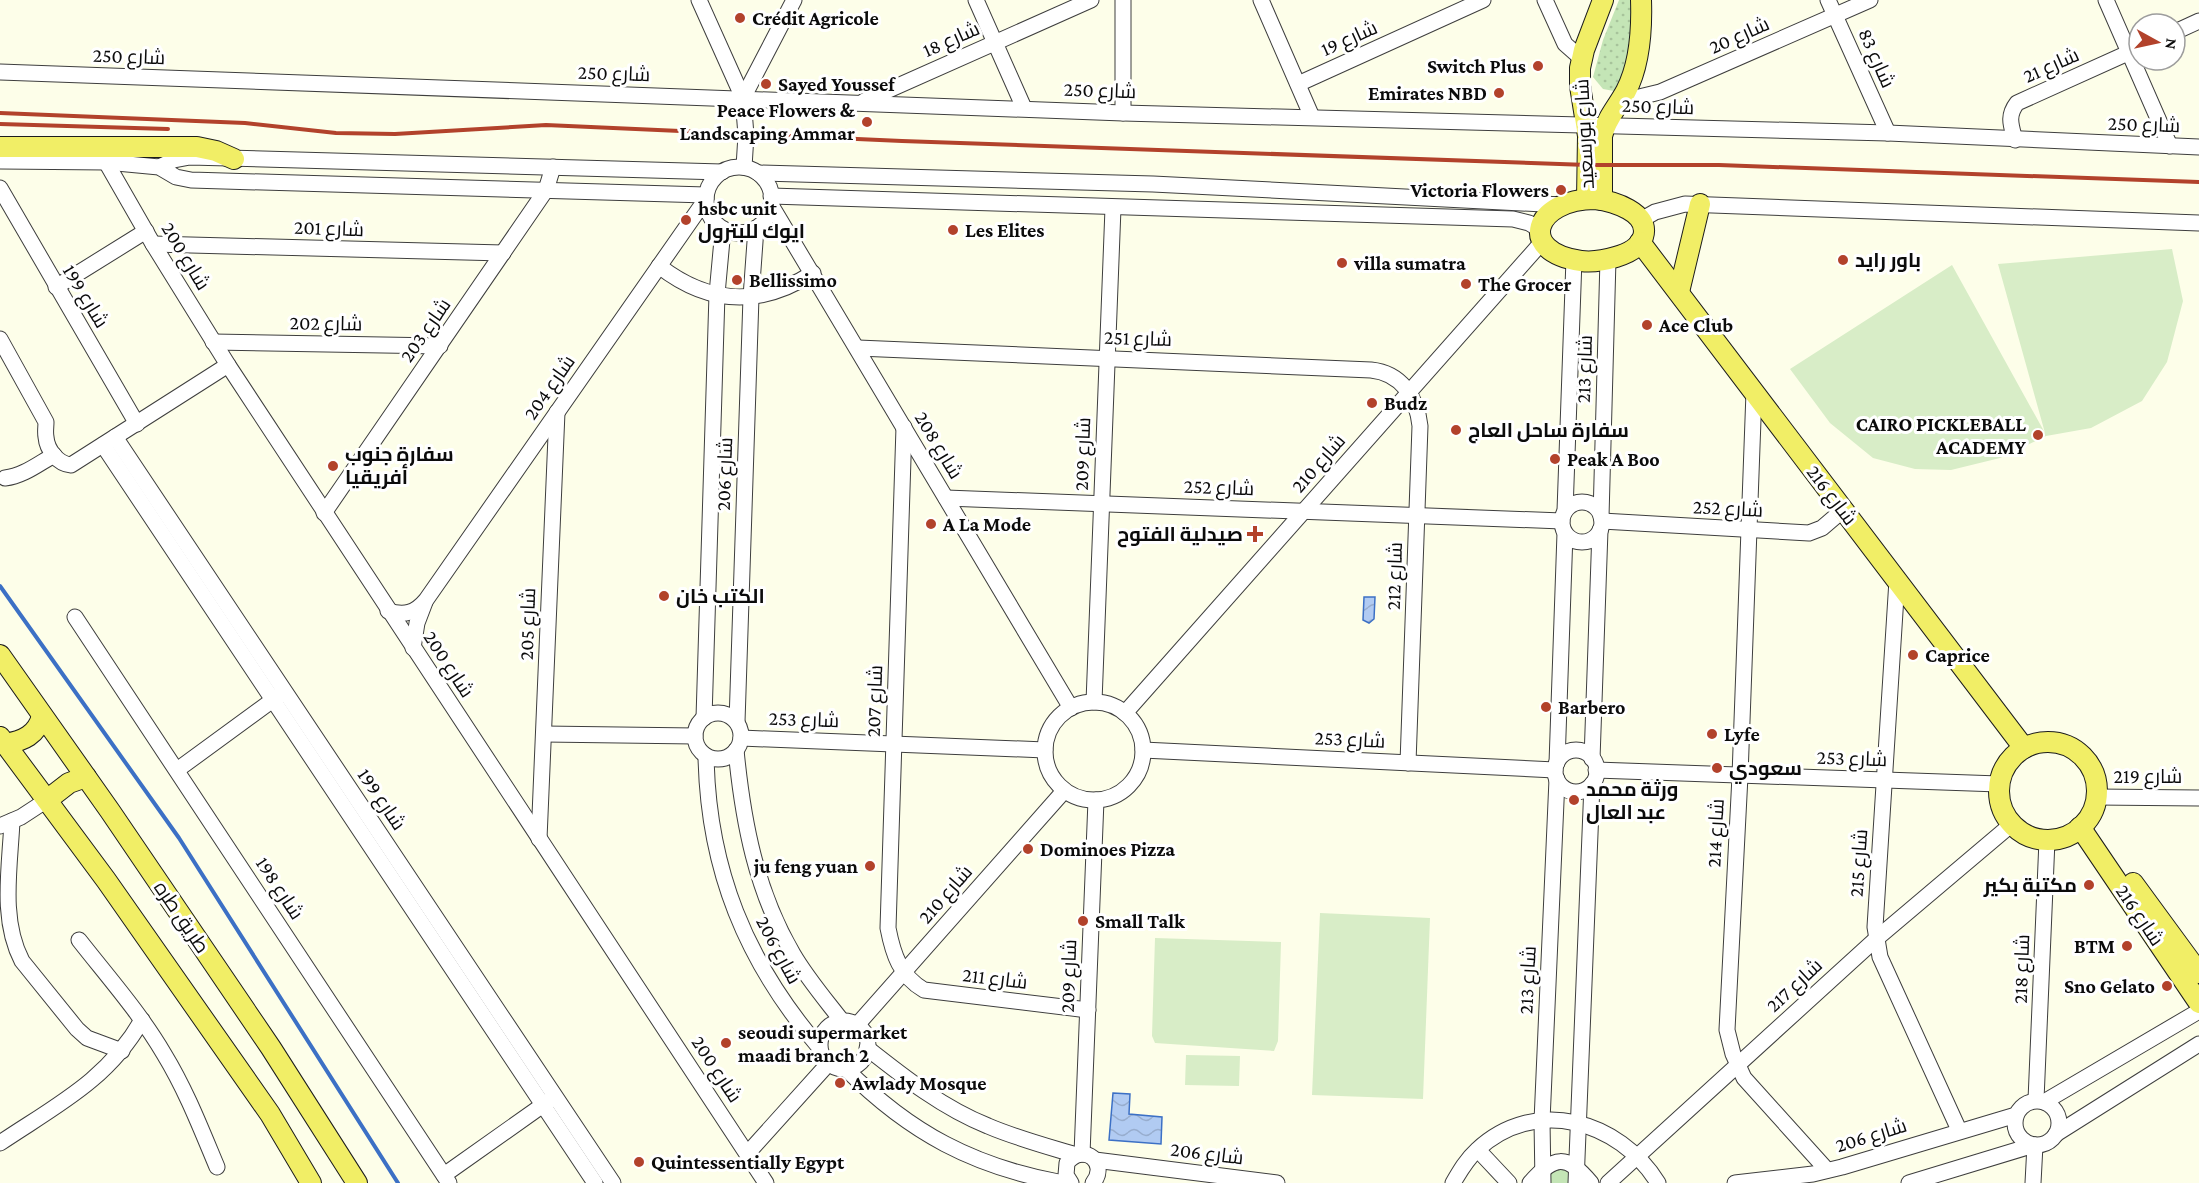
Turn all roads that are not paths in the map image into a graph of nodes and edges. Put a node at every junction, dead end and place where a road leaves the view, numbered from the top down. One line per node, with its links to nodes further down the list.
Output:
1 (699, 0): 23 (street)
2 (794, 0): 23 (street)
3 (976, 0): 16 (street)
4 (1091, 0): 16 (street, شارع 18)
5 (1123, 0): 26 (street)
6 (1261, 0): 21 (street)
7 (1483, 0): 21 (street, شارع 19)
8 (1545, 0): 18 (street)
9 (1603, 0): 18 (main road, شارع بورسعيد)
10 (1641, 0): 22 (main road, شارع بورسعيد)
11 (1828, 0): 14 (street, شارع 83)
12 (1870, 0): 14 (street, شارع 20)
13 (2106, 0): 15 (street)
14 (1835, 16): 22 (street, شارع 20); 29 (street, شارع 83)
15 (2127, 38)
16 (995, 43): 24 (street, شارع 18); 25 (street)
17 (2127, 53): 30 (street, شارع 21)
18 (1582, 59): 28 (main road, شارع بورسعيد)
19 (0, 72): 23 (street, شارع 250)
20 (2142, 72): 31 (street)
21 (1298, 84): 27 (street)
22 (1623, 96): 28 (main road, شارع بورسعيد)
23 (743, 98): 24 (street, شارع 250); 39 (street)
24 (861, 102): 25 (street, شارع 250)
25 (1024, 108): 26 (street, شارع 250)
26 (1123, 112): 27 (street, شارع 250)
27 (1312, 117): 28 (street, شارع 250)
28 (1596, 125): 29 (street, شارع 250); 45 (main road, شارع بورسعيد)
29 (1888, 133): 30 (street, شارع 250)
30 (2015, 140): 31 (street, شارع 250)
31 (2170, 146): 33 (street, شارع 250)
32 (0, 147): 34 (main road)
33 (2199, 147)
34 (234, 159): 37 (street); 38 (street)
35 (0, 161): 36 (street)
36 (106, 162): 37 (street); 54 (street, شارع 200)
37 (159, 167): 42 (street)
38 (553, 167): 40 (street); 42 (street, شارع 203)
39 (751, 170): 40 (street); 44 (street); 47 (street)
40 (722, 171): 43 (street)
41 (0, 188): 61 (street, شارع 199)
42 (546, 190): 43 (street); 56 (street, شارع 203)
43 (706, 197): 52 (street); 59 (street, شارع 204)
44 (771, 200): 48 (street); 51 (street); 60 (street, شارع 208)
45 (1595, 200): 47 (main road); 49 (main road)
46 (1700, 204): 49 (street); 50 (street); 62 (main road)
47 (1562, 205): 53 (main road)
48 (1113, 208): 53 (street); 69 (street, شارع 209)
49 (1641, 220): 55 (main road)
50 (2199, 223)
51 (756, 228): 52 (street); 64 (street, شارع 206)
52 (723, 229): 63 (street, شارع 206)
53 (1541, 235): 58 (main road); 71 (street, شارع 210)
54 (149, 237): 56 (street, شارع 201); 61 (street); 66 (street, شارع 200)
55 (1640, 242): 57 (main road); 62 (main road, شارع 216)
56 (503, 253): 67 (street, شارع 203)
57 (1608, 259): 58 (main road); 86 (street, شارع 213)
58 (1574, 260): 85 (street, شارع 213)
59 (659, 266): 63 (street); 73 (street, شارع 204)
60 (813, 273): 64 (street); 68 (street, شارع 208)
61 (56, 287): 74 (street, شارع 199)
62 (1679, 292): 72 (main road, شارع 216)
63 (717, 294): 64 (street); 99 (street, شارع 206)
64 (751, 297): 100 (street, شارع 206)
65 (0, 339): 77 (street)
66 (213, 342): 67 (street, شارع 202); 70 (street, شارع 200)
67 (440, 346): 83 (street, شارع 203)
68 (858, 348): 69 (street, شارع 251); 75 (street, شارع 208)
69 (1107, 358): 71 (street, شارع 251); 80 (street, شارع 209)
70 (228, 365): 74 (street); 83 (street, شارع 200)
71 (1409, 392): 82 (street, شارع 210); 84 (street, شارع 212)
72 (1754, 392): 81 (main road, شارع 216); 87 (street, شارع 214)
73 (557, 412): 89 (street, شارع 204); 101 (street, شارع 205)
74 (137, 424): 76 (street)
75 (904, 427): 79 (street, شارع 208); 105 (street, شارع 207)
76 (109, 441): 77 (street); 94 (street, شارع 199)
77 (54, 455): 78 (street)
78 (5, 478)
79 (946, 498): 80 (street, شارع 252); 96 (street, شارع 208)
80 (1102, 503): 82 (street, شارع 252); 95 (street, شارع 209)
81 (1843, 510): 87 (street, شارع 252); 88 (main road, شارع 216)
82 (1304, 511): 84 (street, شارع 252); 97 (street, شارع 210)
83 (324, 513): 90 (street, شارع 200)
84 (1417, 516): 85 (street, شارع 252); 110 (street, شارع 212)
85 (1564, 522): 86 (street); 86 (street); 112 (street, شارع 213)
86 (1601, 523): 87 (street, شارع 252); 113 (street, شارع 213)
87 (1748, 530): 114 (street, شارع 214)
88 (1897, 580): 106 (main road, شارع 216); 116 (street, شارع 215)
89 (426, 600): 90 (street, شارع 204); 92 (street, شارع 204)
90 (388, 611): 92 (street, شارع 200)
91 (75, 617): 111 (street, شارع 198)
92 (413, 648): 126 (street, شارع 200)
93 (0, 655): 98 (main road, طريق طره)
94 (279, 696): 111 (street); 145 (street, شارع 199)
95 (1094, 702): 96 (street); 97 (street)
96 (1071, 708): 107 (street)
97 (1125, 713): 108 (street)
98 (42, 716): 103 (main road); 115 (main road, طريق طره)
99 (704, 718): 100 (street); 102 (street)
100 (736, 722): 104 (street)
101 (544, 734): 102 (street); 126 (street, شارع 205)
102 (695, 736): 109 (street)
103 (2, 740): 121 (main road, طريق طره)
104 (739, 744): 105 (street, شارع 253); 109 (street); 136 (street, شارع 206)
105 (894, 744): 107 (street, شارع 253); 131 (street, شارع 207)
106 (2024, 748): 117 (main road); 119 (main road)
107 (1045, 750): 118 (street)
108 (1143, 750): 110 (street, شارع 253); 122 (street)
109 (706, 756): 139 (street, شارع 206)
110 (1408, 763): 112 (street, شارع 253)
111 (177, 770): 162 (street, شارع 198)
112 (1556, 771): 113 (street); 113 (street); 148 (street, شارع 213)
113 (1594, 771): 114 (street, شارع 253); 149 (street, شارع 213)
114 (1740, 776): 116 (street, شارع 253); 143 (street, شارع 214)
115 (86, 777): 121 (main road); 164 (main road, طريق طره)
116 (1884, 780): 117 (street, شارع 253); 128 (street, شارع 215)
117 (1999, 784): 124 (main road)
118 (1064, 791): 122 (street); 131 (street, شارع 210)
119 (2096, 797): 120 (street, شارع 219); 125 (main road)
120 (2199, 798)
121 (47, 800): 123 (street); 163 (main road, طريق طره)
122 (1096, 800): 133 (street, شارع 209)
123 (6, 824): 141 (street)
124 (2012, 824): 127 (main road); 128 (street, شارع 217)
125 (2084, 824): 127 (main road); 130 (main road, شارع 216); 132 (main road, شارع 216)
126 (539, 839): 155 (street, شارع 200)
127 (2047, 840): 146 (street, شارع 218)
128 (1876, 939): 143 (street, شارع 217); 150 (street, شارع 215)
129 (79, 940): 135 (street)
130 (2199, 973)
131 (903, 974): 133 (street, شارع 211); 137 (street, شارع 210)
132 (2199, 1003)
133 (1088, 1010): 156 (street, شارع 209)
134 (2199, 1011): 146 (street)
135 (141, 1020): 141 (street); 158 (street)
136 (842, 1021): 137 (street); 139 (street)
137 (857, 1026): 140 (street)
138 (2199, 1044): 151 (street)
139 (819, 1047): 142 (street)
140 (867, 1048): 144 (street); 156 (street, شارع 206)
141 (122, 1051): 152 (street)
142 (828, 1064): 144 (street); 155 (street)
143 (1737, 1066): 157 (street, شارع 217); 159 (street, شارع 214)
144 (846, 1070): 168 (street)
145 (549, 1100): 162 (street); 165 (street, شارع 199); 166 (street, شارع 199)
146 (2040, 1101): 147 (street); 151 (street)
147 (2016, 1115): 150 (street, شارع 206); 153 (street)
148 (1542, 1121): 149 (street); 154 (street); 160 (street, شارع 213)
149 (1577, 1122): 157 (street); 161 (street, شارع 213)
150 (1959, 1130): 159 (street, شارع 206)
151 (2056, 1134): 153 (street)
152 (0, 1143)
153 (2034, 1145): 179 (street); 180 (street)
154 (1478, 1150): 172 (street); 173 (street)
155 (747, 1154): 167 (street, شارع 200)
156 (1084, 1156): 169 (street); 170 (street); 171 (street, شارع 206)
157 (1637, 1157): 176 (street, شارع 217); 177 (street)
158 (217, 1167)
159 (1827, 1170): 178 (street, شارع 206)
160 (1542, 1176): 161 (street); 174 (street)
161 (1576, 1176): 175 (street)
162 (446, 1179)
163 (311, 1183)
164 (357, 1183)
165 (595, 1183)
166 (613, 1183)
167 (766, 1183)
168 (1063, 1183)
169 (1071, 1183)
170 (1093, 1183)
171 (1277, 1183)
172 (1453, 1183)
173 (1509, 1183)
174 (1530, 1183)
175 (1591, 1183)
176 (1608, 1183)
177 (1658, 1183)
178 (1735, 1183)
179 (1909, 1183)
180 (2033, 1183)

